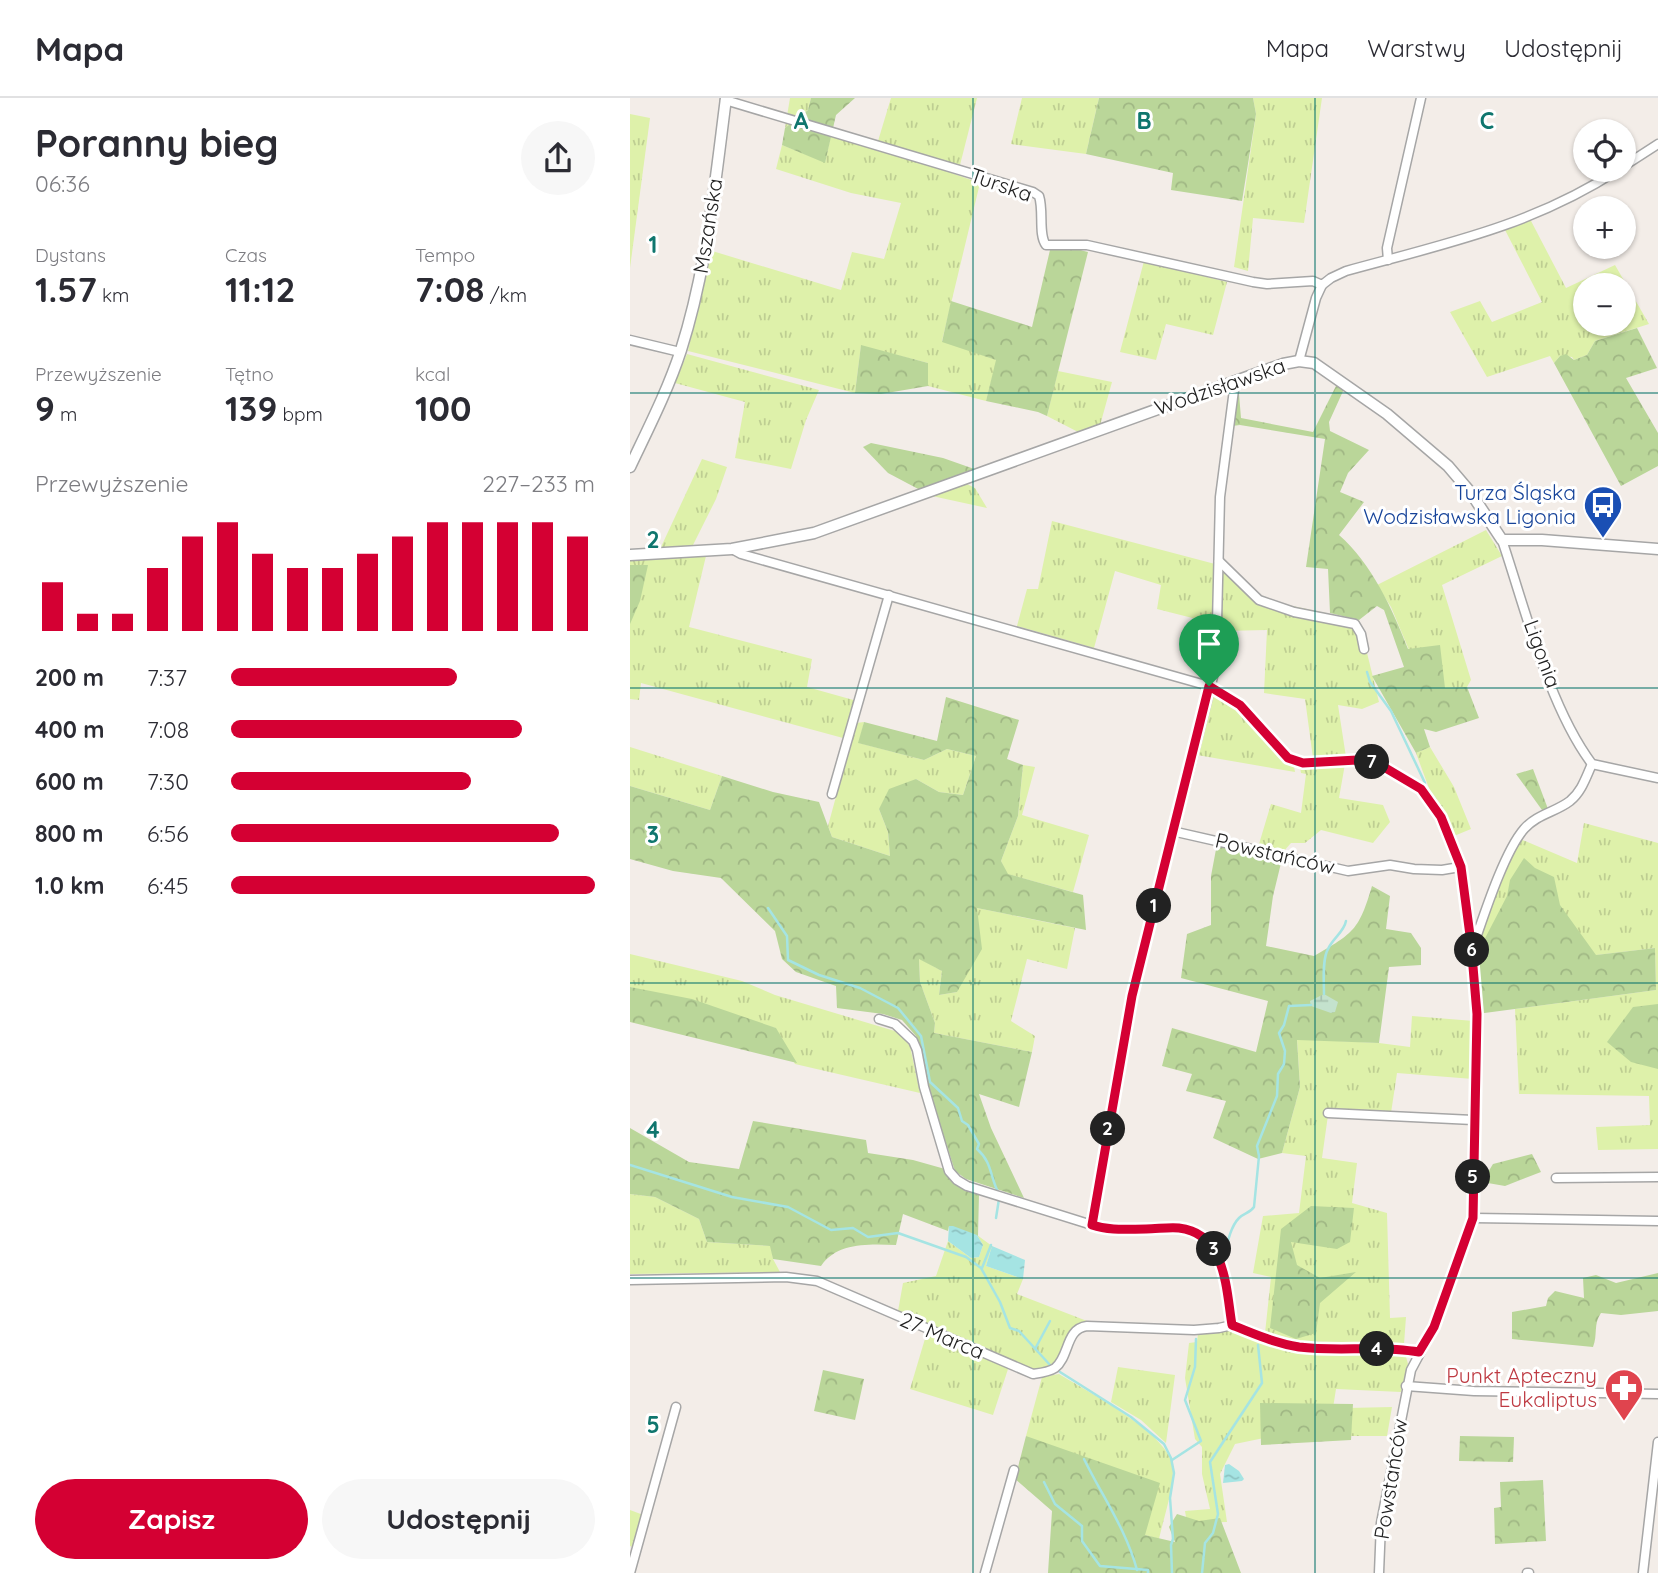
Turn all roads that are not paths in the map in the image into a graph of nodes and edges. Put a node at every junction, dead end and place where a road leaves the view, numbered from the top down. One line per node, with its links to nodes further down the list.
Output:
1 (1420, 98): 6 (street)
2 (726, 99): 7 (street, Turska); 9 (street, Mszańska)
3 (1658, 144): 4 (street)
4 (1636, 158)
5 (1600, 182): 6 (street)
6 (1388, 260): 7 (street)
7 (1322, 285): 10 (street)
8 (630, 340): 9 (street)
9 (680, 352): 12 (street, Mszańska)
10 (1299, 361): 11 (street, Wodzisławska); 13 (street, Wodzisławska)
11 (1235, 382): 15 (street, Wodzisławska); 17 (street)
12 (630, 467)
13 (1502, 540): 14 (street); 21 (street, Ligonia)
14 (1658, 549)
15 (732, 550): 16 (street, Wodzisławska); 18 (street, Wodzisławska)
16 (630, 555)
17 (1219, 561): 19 (street); 20 (street)
18 (889, 595): 20 (street, Wodzisławska); 23 (street)
19 (1364, 649)
20 (1209, 686): 24 (street); 25 (street, Powstańców)
21 (1592, 764): 22 (street); 26 (street)
22 (1658, 778)
23 (832, 794)
24 (1172, 831): 25 (street, Powstańców); 34 (street)
25 (1461, 867): 26 (street, Powstańców)
26 (1471, 943): 29 (street, Powstańców)
27 (879, 1018): 34 (street)
28 (1328, 1112): 29 (street)
29 (1474, 1120): 32 (street, Powstańców)
30 (1658, 1177): 31 (street)
31 (1556, 1178)
32 (1473, 1218): 33 (street); 37 (street, Powstańców)
33 (1658, 1221)
34 (1092, 1225): 36 (street)
35 (630, 1280): 36 (street, 27 Marca)
36 (1232, 1325): 37 (street, 27 Marca)
37 (1419, 1352): 38 (street, Powstańców)
38 (1406, 1386): 39 (street); 45 (street, Powstańców)
39 (1658, 1394)
40 (676, 1407): 43 (street)
41 (1658, 1443): 46 (street)
42 (1014, 1469): 44 (street)
43 (630, 1573)
44 (985, 1573)
45 (1379, 1573)
46 (1643, 1573)

